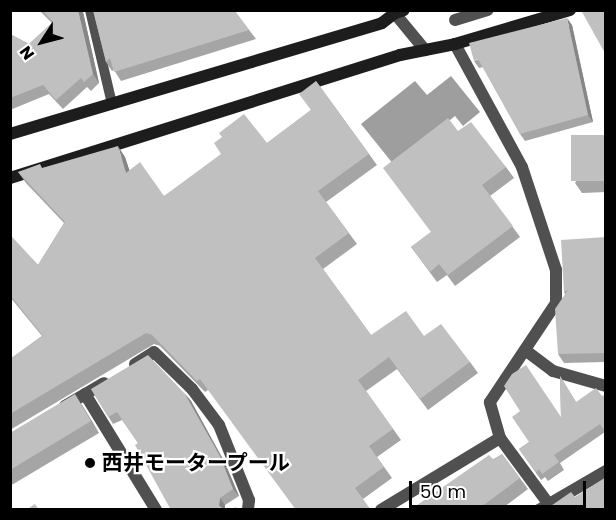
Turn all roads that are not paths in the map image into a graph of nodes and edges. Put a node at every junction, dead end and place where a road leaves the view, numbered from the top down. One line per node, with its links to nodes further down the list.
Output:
1 (90, 10): 8 (lane)
2 (488, 10): 5 (street)
3 (570, 10): 6 (street)
4 (397, 11): 7 (street); 8 (street)
5 (455, 20)
6 (455, 45): 7 (street); 11 (street)
7 (425, 50): 10 (street)
8 (112, 104): 9 (street)
9 (10, 134)
10 (10, 178)
11 (525, 350): 12 (street); 15 (street)
12 (606, 386)
13 (85, 394): 14 (street); 17 (street); 19 (street)
14 (57, 411)
15 (500, 438): 18 (street); 21 (street)
16 (606, 471): 18 (street)
17 (248, 505): 20 (street)
18 (544, 506)
19 (156, 510)
20 (232, 510)
21 (381, 510)

